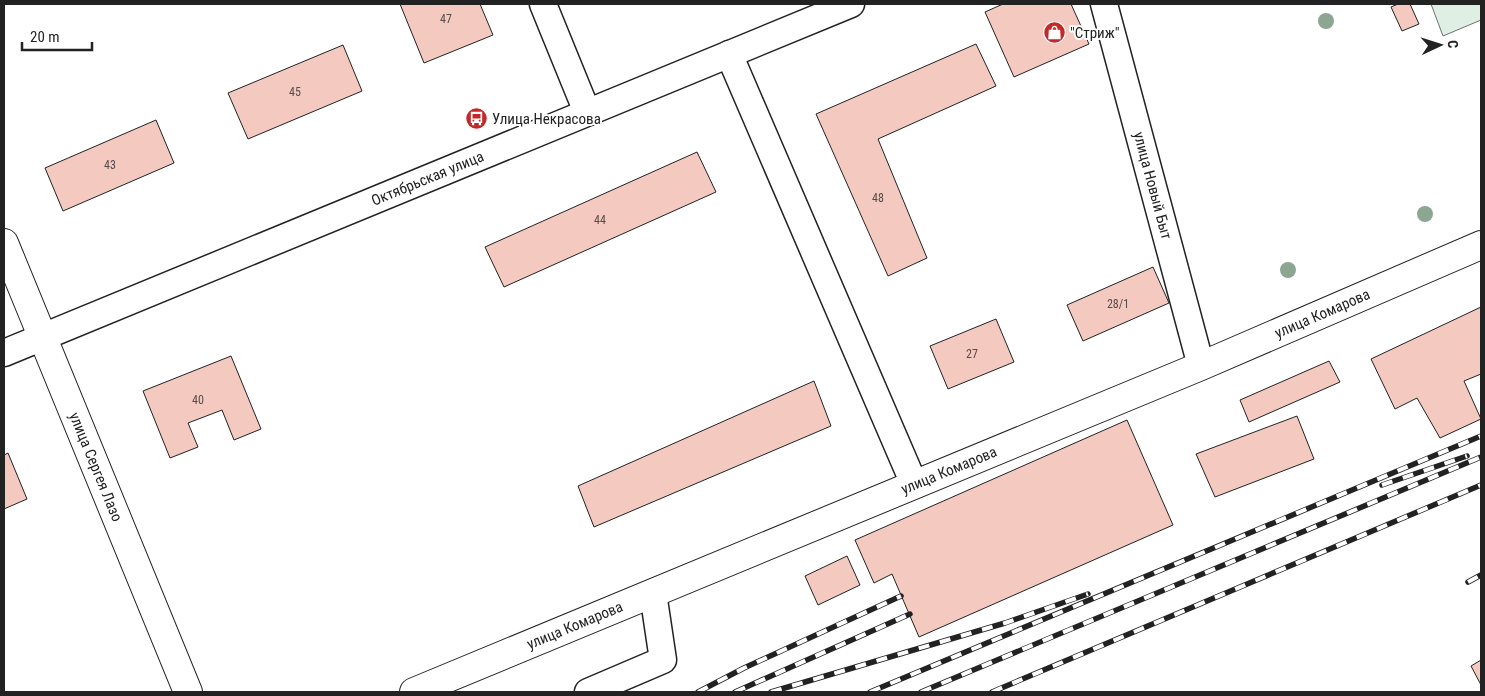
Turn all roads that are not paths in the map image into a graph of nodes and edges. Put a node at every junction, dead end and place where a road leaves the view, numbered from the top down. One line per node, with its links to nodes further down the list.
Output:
1 (543, 4): 5 (street)
2 (851, 4): 4 (street, Октябрьская улица)
3 (1104, 4): 10 (street, улица Новый Быт)
4 (729, 54): 5 (street, Октябрьская улица); 11 (street)
5 (587, 112): 8 (street, Октябрьская улица)
6 (4, 243): 8 (main road, улица Сергея Лазо)
7 (1481, 245): 10 (main road, улица Комарова)
8 (43, 338): 9 (street, Октябрьская улица); 13 (main road, улица Сергея Лазо)
9 (4, 353)
10 (1201, 366): 11 (main road, улица Комарова)
11 (914, 484): 12 (main road, улица Комарова)
12 (652, 593): 14 (main road, улица Комарова); 15 (street)
13 (188, 692)
14 (414, 692)
15 (588, 692)

